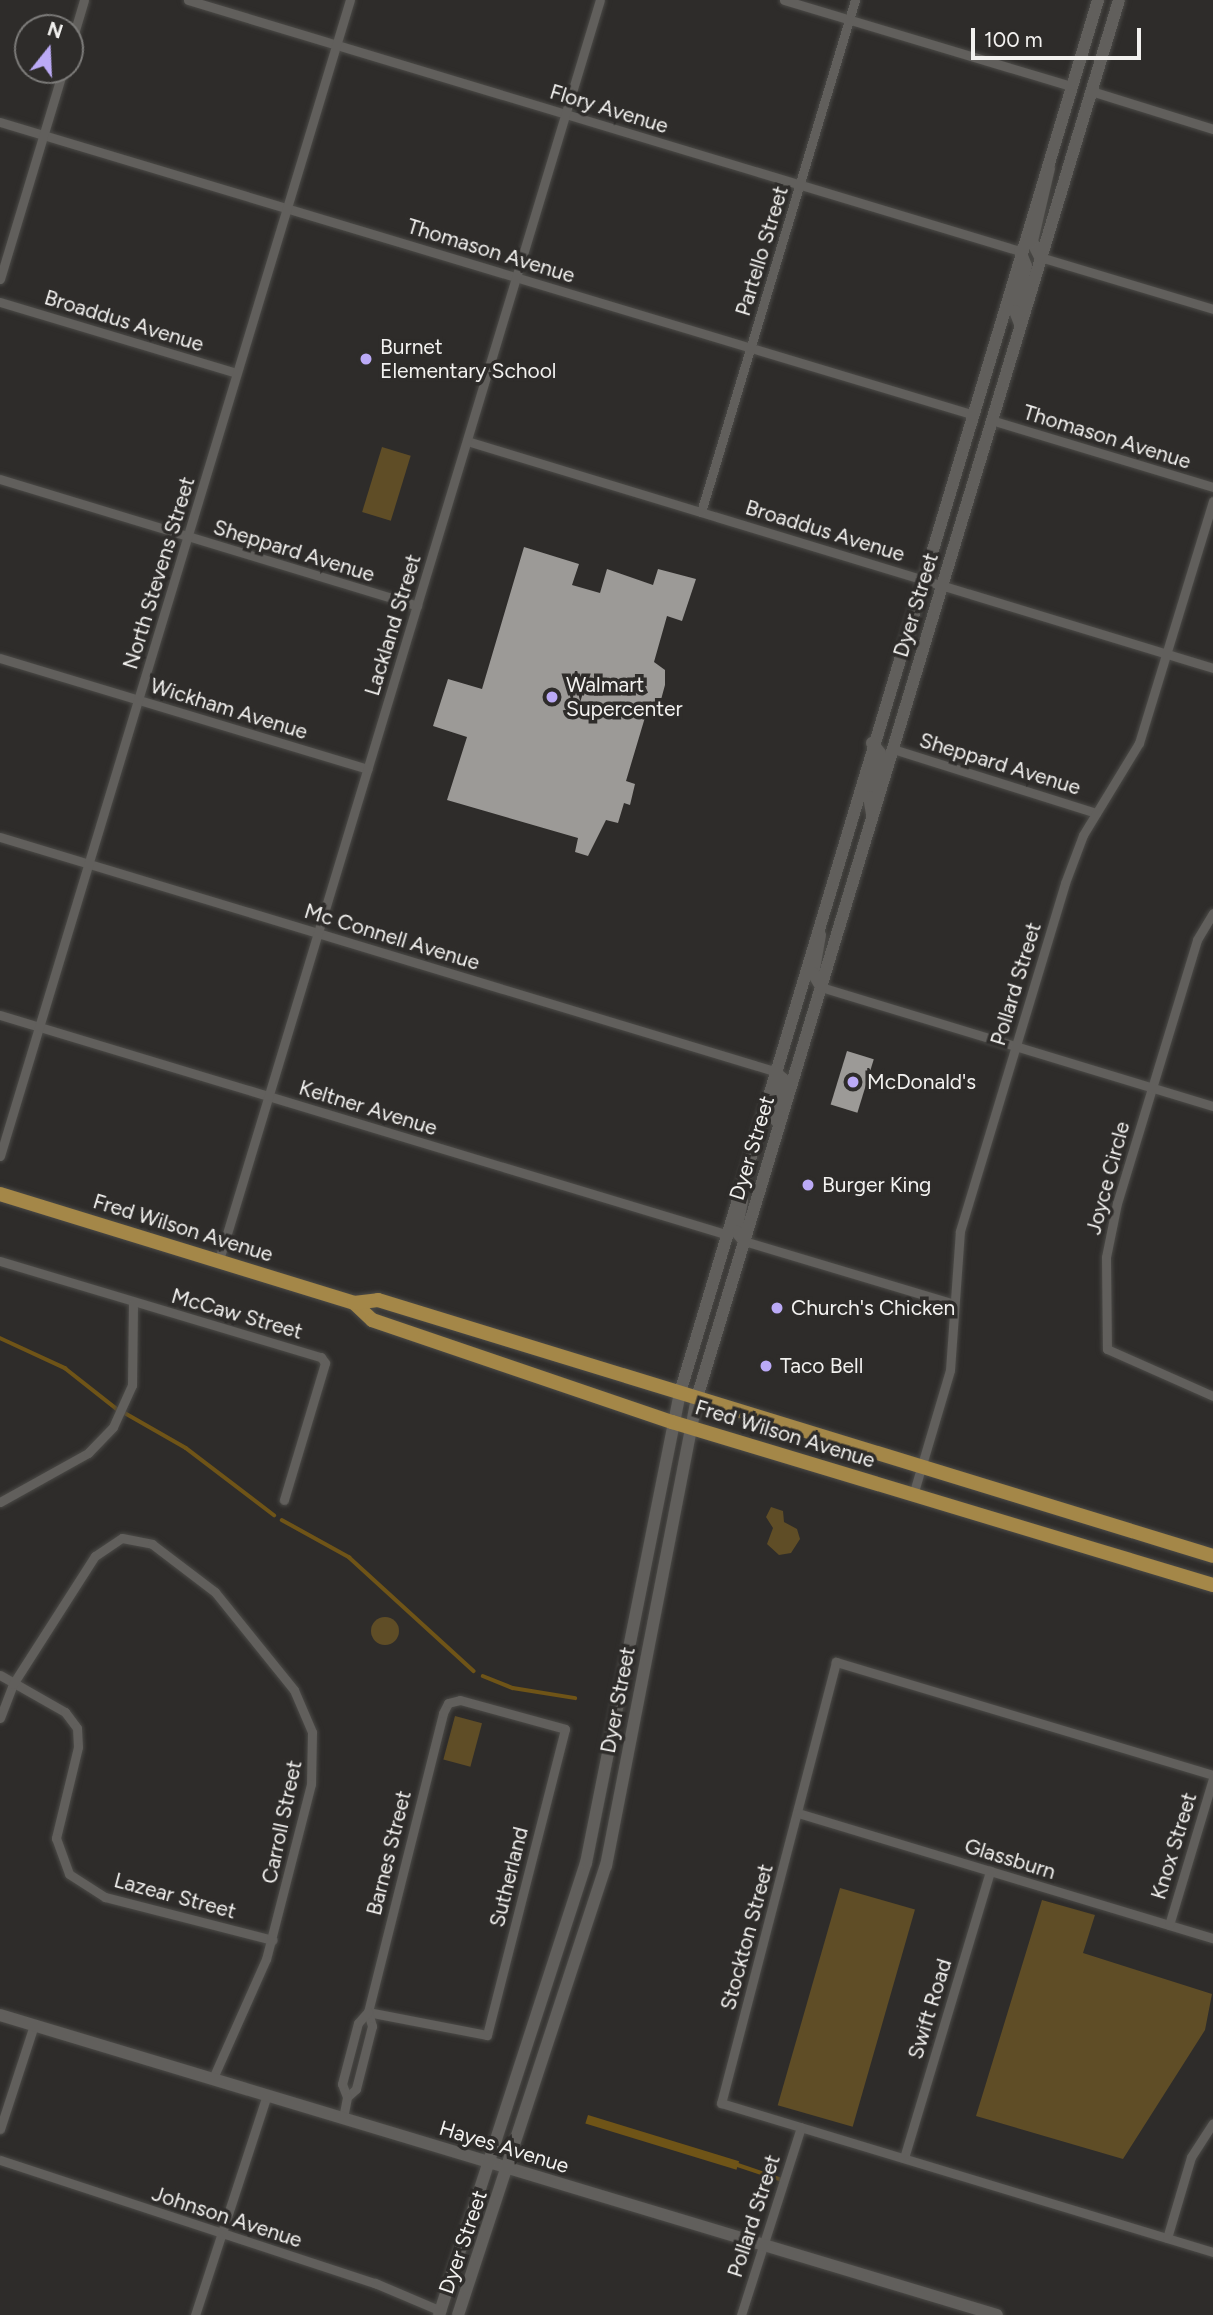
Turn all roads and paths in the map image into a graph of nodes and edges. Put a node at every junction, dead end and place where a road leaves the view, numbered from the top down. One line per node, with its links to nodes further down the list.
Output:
1 (188, 0): 9 (street, Flory Avenue)
2 (350, 0): 9 (street, North Stevens Street)
3 (600, 0): 13 (street, Lackland Street)
4 (783, 0): 8 (street)
5 (855, 0): 8 (street, Partello Street)
6 (1098, 0): 11 (main road, Dyer Street)
7 (1119, 0): 12 (main road, Dyer Street)
8 (849, 20): 11 (street); 18 (street, Partello Street)
9 (336, 45): 13 (street, Flory Avenue); 19 (street, North Stevens Street)
10 (59, 84): 16 (street)
11 (1070, 86): 17 (main road, Dyer Street)
12 (1091, 91): 15 (street); 21 (main road, Dyer Street)
13 (566, 114): 18 (street, Flory Avenue); 22 (street, Lackland Street)
14 (0, 122): 16 (street, Thomason Avenue)
15 (1213, 129)
16 (44, 135): 19 (street, Thomason Avenue); 23 (street)
17 (1046, 162): 20 (main road, Dyer Street); 21 (main road)
18 (800, 184): 20 (street, Flory Avenue); 27 (street, Partello Street)
19 (287, 208): 22 (street, Thomason Avenue); 28 (street, North Stevens Street)
20 (1020, 251): 26 (main road); 29 (main road, Dyer Street)
21 (1040, 257): 25 (street); 26 (main road, Dyer Street)
22 (516, 277): 27 (street, Thomason Avenue); 31 (street, Lackland Street)
23 (0, 279)
24 (0, 302): 28 (street, Broaddus Avenue)
25 (1213, 309)
26 (1020, 325): 30 (main road, Dyer Street)
27 (751, 348): 29 (street, Thomason Avenue); 35 (street, Partello Street)
28 (237, 373): 36 (street, North Stevens Street)
29 (971, 414): 37 (main road, Dyer Street)
30 (991, 420): 33 (street, Thomason Avenue); 38 (main road, Dyer Street)
31 (467, 442): 35 (street, Broaddus Avenue); 39 (street, Lackland Street)
32 (0, 479): 36 (street, Sheppard Avenue)
33 (1213, 487)
34 (1213, 501): 40 (street, Pollard Street)
35 (701, 512): 37 (street, Broaddus Avenue)
36 (188, 537): 39 (street, Sheppard Avenue); 43 (street, North Stevens Street)
37 (923, 579): 38 (street, Broaddus Avenue); 44 (main road, Dyer Street)
38 (942, 585): 40 (street, Broaddus Avenue); 45 (main road, Dyer Street)
39 (417, 606): 46 (street, Lackland Street)
40 (1168, 654): 42 (street, Broaddus Avenue); 47 (street, Pollard Street)
41 (0, 657): 43 (street, Wickham Avenue)
42 (1213, 668)
43 (139, 700): 46 (street, Wickham Avenue); 50 (street, North Stevens Street)
44 (872, 743): 48 (main road); 52 (main road, Dyer Street)
45 (893, 749): 47 (street, Sheppard Avenue); 48 (main road, Dyer Street)
46 (368, 769): 53 (street, Lackland Street)
47 (1096, 813): 57 (street, Pollard Street)
48 (873, 816): 54 (main road, Dyer Street)
49 (0, 837): 50 (street, Mc Connell Avenue)
50 (89, 864): 53 (street, Mc Connell Avenue); 56 (street, North Stevens Street)
51 (1213, 913): 59 (street, Joyce Circle)
52 (817, 928): 54 (main road); 58 (main road, Dyer Street)
53 (318, 933): 58 (street, Mc Connell Avenue); 60 (street, Lackland Street)
54 (821, 988): 57 (street); 62 (main road, Dyer Street)
55 (0, 1015): 56 (street, Keltner Avenue)
56 (40, 1027): 60 (street, Keltner Avenue); 63 (street, North Stevens Street)
57 (1015, 1047): 59 (street); 72 (street, Pollard Street)
58 (774, 1071): 62 (main road); 64 (main road, Dyer Street)
59 (1152, 1087): 61 (street); 74 (street, Joyce Circle)
60 (269, 1096): 66 (street, Keltner Avenue); 68 (street, Lackland Street)
61 (1213, 1106)
62 (779, 1126): 67 (main road, Dyer Street)
63 (0, 1156)
64 (739, 1191): 66 (main road, Dyer Street); 67 (main road)
65 (0, 1194): 68 (main road, Fred Wilson Avenue)
66 (725, 1234): 73 (main road, Dyer Street)
67 (744, 1241): 72 (street); 75 (main road, Dyer Street)
68 (219, 1260): 71 (main road, Fred Wilson Avenue)
69 (0, 1261): 70 (street, McCaw Street)
70 (133, 1302): 80 (street, McCaw Street); 81 (street)
71 (354, 1303): 73 (main road, Fred Wilson Avenue); 76 (main road, Fred Wilson Avenue)
72 (954, 1304): 78 (street, Pollard Street)
73 (678, 1396): 75 (main road, Fred Wilson Avenue); 76 (main road, Dyer Street)
74 (1213, 1396)
75 (696, 1402): 77 (main road, Dyer Street); 78 (main road, Fred Wilson Avenue)
76 (672, 1422): 77 (main road, Fred Wilson Avenue); 106 (main road, Dyer Street)
77 (689, 1427): 79 (main road, Fred Wilson Avenue); 107 (main road, Dyer Street)
78 (921, 1468): 79 (street, Pollard Street); 82 (main road, Fred Wilson Avenue)
79 (913, 1495): 83 (main road, Fred Wilson Avenue)
80 (284, 1500)
81 (0, 1502)
82 (1213, 1556)
83 (1213, 1586)
84 (0, 1675): 85 (street, Lazear Street)
85 (13, 1684): 87 (street); 93 (street, Lazear Street); 93 (street, Carroll Street)
86 (448, 1703): 94 (street, Barnes Street); 94 (street, Sutherland)
87 (0, 1718)
88 (1213, 1777): 89 (street, Stockton Street); 91 (street, Knox Street)
89 (798, 1813): 90 (street, Glassburn); 102 (street, Stockton Street)
90 (989, 1871): 91 (street, Glassburn); 104 (street, Swift Road)
91 (1169, 1925): 92 (street, Glassburn)
92 (1213, 1938)
93 (272, 1940): 97 (street, Carroll Street)
94 (368, 2012): 99 (street, Barnes Street); 99 (street, Barnes Street)
95 (0, 2015): 96 (main road, Hayes Avenue)
96 (34, 2025): 97 (main road, Hayes Avenue); 103 (street)
97 (213, 2078): 98 (main road, Hayes Avenue)
98 (267, 2095): 100 (main road, Hayes Avenue); 108 (street)
99 (347, 2097): 100 (street, Barnes Street)
100 (343, 2118): 106 (main road, Hayes Avenue)
101 (1213, 2123): 109 (street)
102 (801, 2127): 104 (street, Stockton Street); 110 (street, Pollard Street)
103 (0, 2129)
104 (904, 2158): 109 (street, Stockton Street)
105 (0, 2160): 108 (street, Johnson Avenue)
106 (490, 2164): 107 (main road, Hayes Avenue); 112 (main road, Dyer Street)
107 (507, 2169): 110 (main road, Hayes Avenue); 114 (main road, Dyer Street)
108 (222, 2234): 112 (street, Johnson Avenue); 113 (street)
109 (1167, 2238): 111 (street, Stockton Street)
110 (764, 2245): 115 (street, Pollard Street); 116 (main road, Hayes Avenue)
111 (1213, 2252)
112 (440, 2313)
113 (195, 2315)
114 (458, 2315)
115 (741, 2315)
116 (996, 2315)

